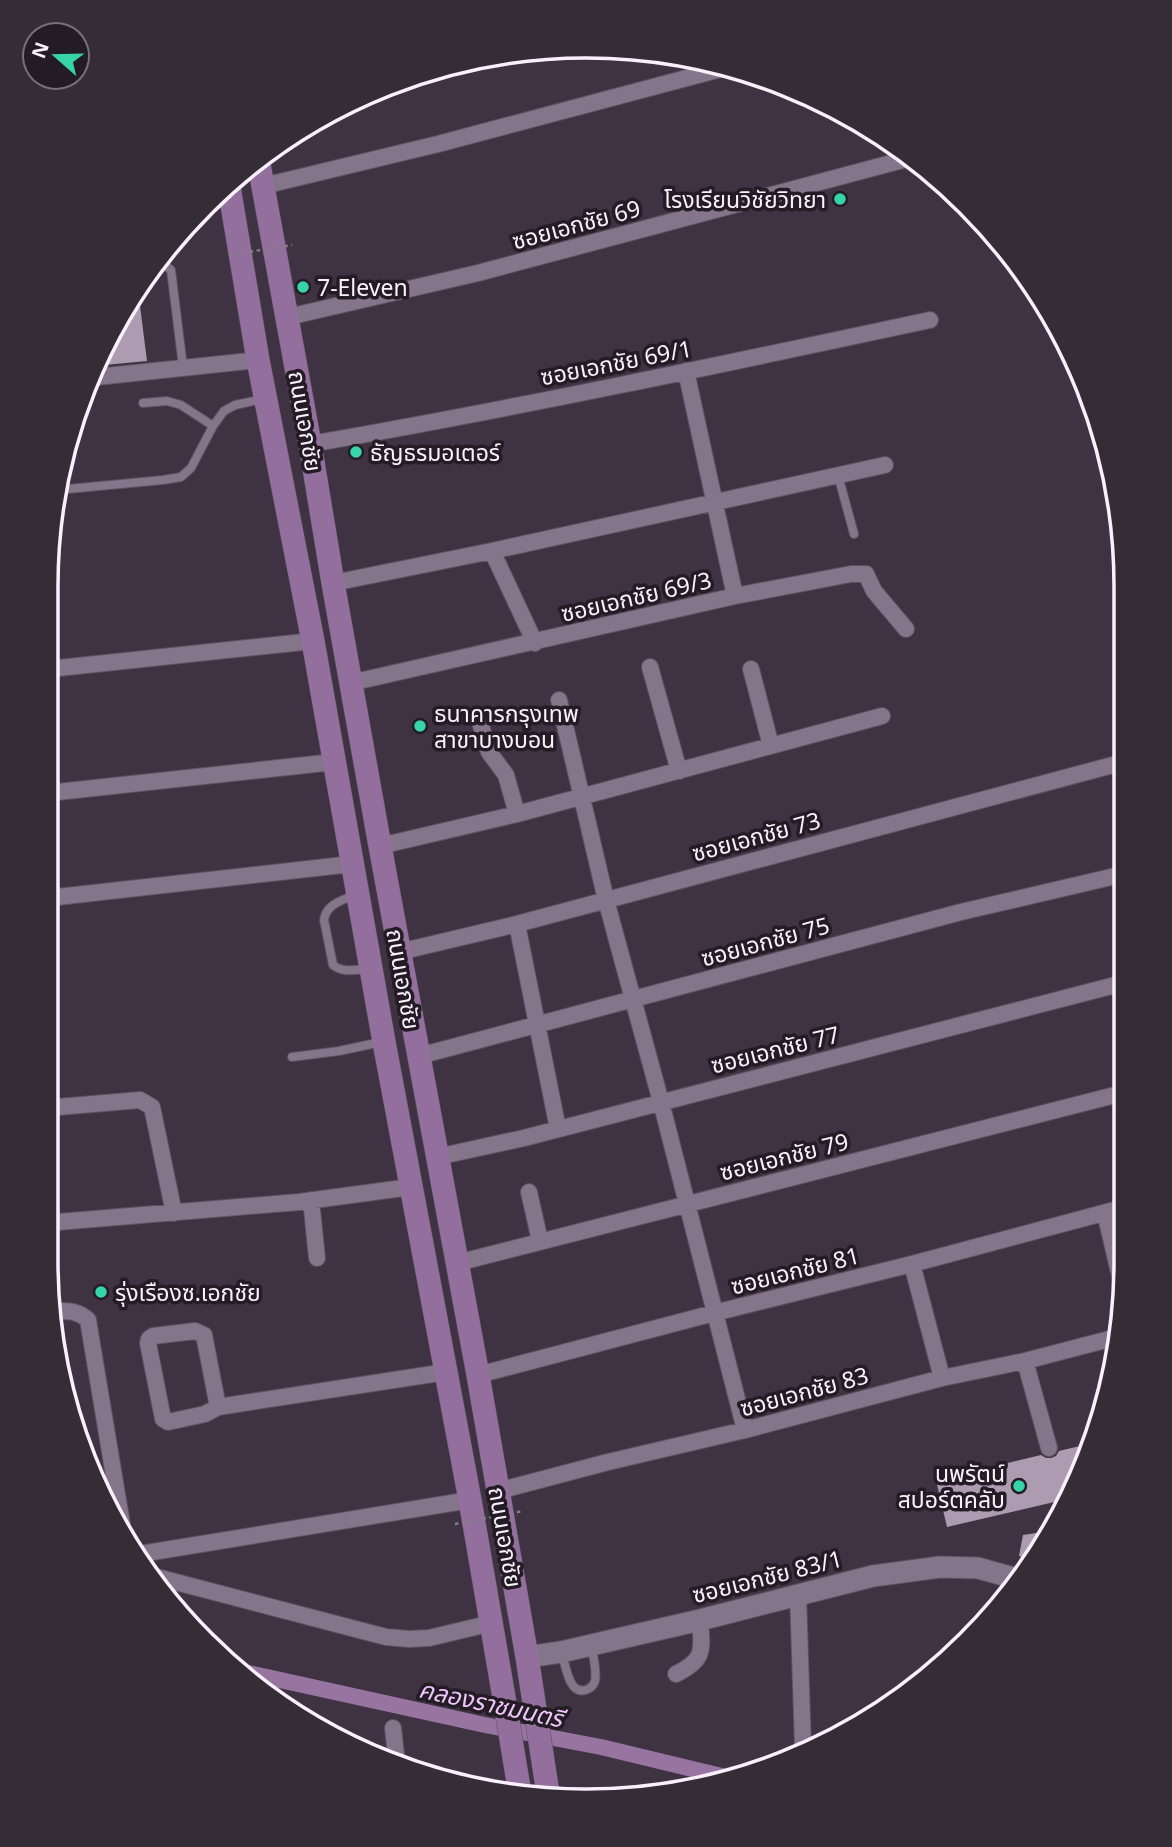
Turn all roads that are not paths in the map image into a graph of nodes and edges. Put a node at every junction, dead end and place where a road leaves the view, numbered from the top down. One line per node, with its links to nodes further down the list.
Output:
1 (708, 72): 4 (street)
2 (899, 161): 7 (street, ซอยเอกชัย 69)
3 (260, 170): 4 (main road, ถนนเอกชัย)
4 (263, 186): 7 (main road, ถนนเอกชัย)
5 (230, 196): 9 (main road, ถนนเอกชัย)
6 (166, 266): 10 (lane)
7 (288, 317): 16 (main road, ถนนเอกชัย)
8 (930, 320): 11 (street, ซอยเอกชัย 69/1)
9 (258, 360): 10 (street); 13 (main road, ถนนเอกชัย)
10 (183, 367): 12 (street)
11 (686, 371): 16 (street, ซอยเอกชัย 69/1); 20 (street)
12 (101, 376)
13 (266, 398): 15 (lane); 26 (main road, ถนนเอกชัย)
14 (143, 403): 15 (lane)
15 (213, 426): 19 (lane)
16 (310, 444): 23 (main road, ถนนเอกชัย)
17 (885, 465): 18 (street)
18 (838, 475): 20 (street); 21 (lane)
19 (67, 489)
20 (713, 501): 22 (street); 24 (street)
21 (854, 534)
22 (492, 551): 23 (street); 27 (street)
23 (333, 583): 31 (main road, ถนนเอกชัย)
24 (735, 596): 25 (street, ซอยเอกชัย 69/3); 27 (street, ซอยเอกชัย 69/3)
25 (906, 629)
26 (313, 641): 29 (street); 36 (main road, ถนนเอกชัย)
27 (536, 643): 31 (street, ซอยเอกชัย 69/3)
28 (650, 667): 38 (street)
29 (58, 668)
30 (751, 669): 35 (street)
31 (350, 683): 42 (main road, ถนนเอกชัย)
32 (559, 700): 40 (street)
33 (882, 716): 35 (street)
34 (481, 726): 41 (street)
35 (772, 746): 38 (street)
36 (334, 762): 39 (street); 43 (main road, ถนนเอกชัย)
37 (1114, 765): 47 (street, ซอยเอกชัย 73)
38 (679, 771): 40 (street)
39 (58, 792)
40 (583, 795): 41 (street); 47 (street)
41 (517, 814): 42 (street)
42 (380, 846): 49 (main road, ถนนเอกชัย)
43 (352, 864): 45 (main road, ถนนเอกชัย); 46 (street)
44 (1114, 876): 52 (street, ซอยเอกชัย 75)
45 (357, 894): 50 (main road, ถนนเอกชัย); 50 (lane)
46 (58, 897)
47 (606, 900): 48 (street, ซอยเอกชัย 73); 52 (street)
48 (517, 924): 49 (street, ซอยเอกชัย 73); 53 (street)
49 (399, 952): 55 (main road, ถนนเอกชัย)
50 (371, 969): 54 (main road, ถนนเอกชัย)
51 (1114, 986): 58 (street, ซอยเอกชัย 77)
52 (632, 1000): 53 (street, ซอยเอกชัย 75); 58 (street)
53 (537, 1024): 55 (street, ซอยเอกชัย 75); 62 (street)
54 (384, 1042): 56 (lane); 61 (main road, ถนนเอกชัย)
55 (419, 1056): 60 (main road, ถนนเอกชัย)
56 (292, 1057)
57 (1114, 1095): 67 (street, ซอยเอกชัย 79)
58 (661, 1102): 62 (street, ซอยเอกชัย 77); 67 (street)
59 (58, 1107): 69 (street)
60 (429, 1115): 61 (main road); 63 (main road, ถนนเอกชัย)
61 (399, 1121): 64 (main road, ถนนเอกชัย)
62 (558, 1129): 63 (street, ซอยเอกชัย 77)
63 (437, 1157): 75 (main road, ถนนเอกชัย)
64 (411, 1187): 66 (street); 81 (main road, ถนนเอกชัย)
65 (529, 1192): 72 (street)
66 (311, 1200): 69 (street); 74 (street)
67 (686, 1204): 72 (street, ซอยเอกชัย 79); 78 (street)
68 (1114, 1210): 70 (street, ซอยเอกชัย 81)
69 (174, 1213): 71 (street)
70 (1105, 1213): 73 (street); 76 (street, ซอยเอกชัย 81)
71 (58, 1222)
72 (540, 1241): 75 (street, ซอยเอกชัย 79)
73 (1114, 1251)
74 (317, 1258)
75 (457, 1263): 82 (main road, ถนนเอกชัย)
76 (912, 1264): 78 (street, ซอยเอกชัย 81); 83 (street)
77 (60, 1311): 89 (street)
78 (714, 1313): 82 (street, ซอยเอกชัย 81); 85 (street)
79 (1108, 1339): 80 (street, ซอยเอกชัย 83)
80 (1025, 1361): 83 (street, ซอยเอกชัย 83); 86 (street)
81 (446, 1373): 84 (street); 88 (main road, ถนนเอกชัย)
82 (478, 1375): 87 (main road, ถนนเอกชัย)
83 (942, 1378): 85 (street, ซอยเอกชัย 83)
84 (218, 1407): 84 (street)
85 (745, 1430): 87 (street, ซอยเอกชัย 83)
86 (1049, 1448)
87 (498, 1491): 98 (main road, ถนนเอกชัย)
88 (470, 1500): 90 (street); 95 (main road, ถนนเอกชัย)
89 (119, 1508)
90 (146, 1553)
91 (1009, 1577): 93 (street, ซอยเอกชัย 83/1)
92 (164, 1579): 95 (street)
93 (798, 1594): 94 (street, ซอยเอกชัย 83/1); 101 (street)
94 (700, 1620): 96 (street, ซอยเอกชัย 83/1); 99 (street)
95 (492, 1623): 103 (main road, ถนนเอกชัย)
96 (592, 1644): 97 (street, ซอยเอกชัย 83/1); 97 (lane)
97 (561, 1651): 98 (street, ซอยเอกชัย 83/1)
98 (527, 1657): 104 (main road, ถนนเอกชัย)
99 (676, 1674)
100 (393, 1728): 102 (street)
101 (803, 1743)
102 (396, 1753)
103 (519, 1785)
104 (547, 1788)

